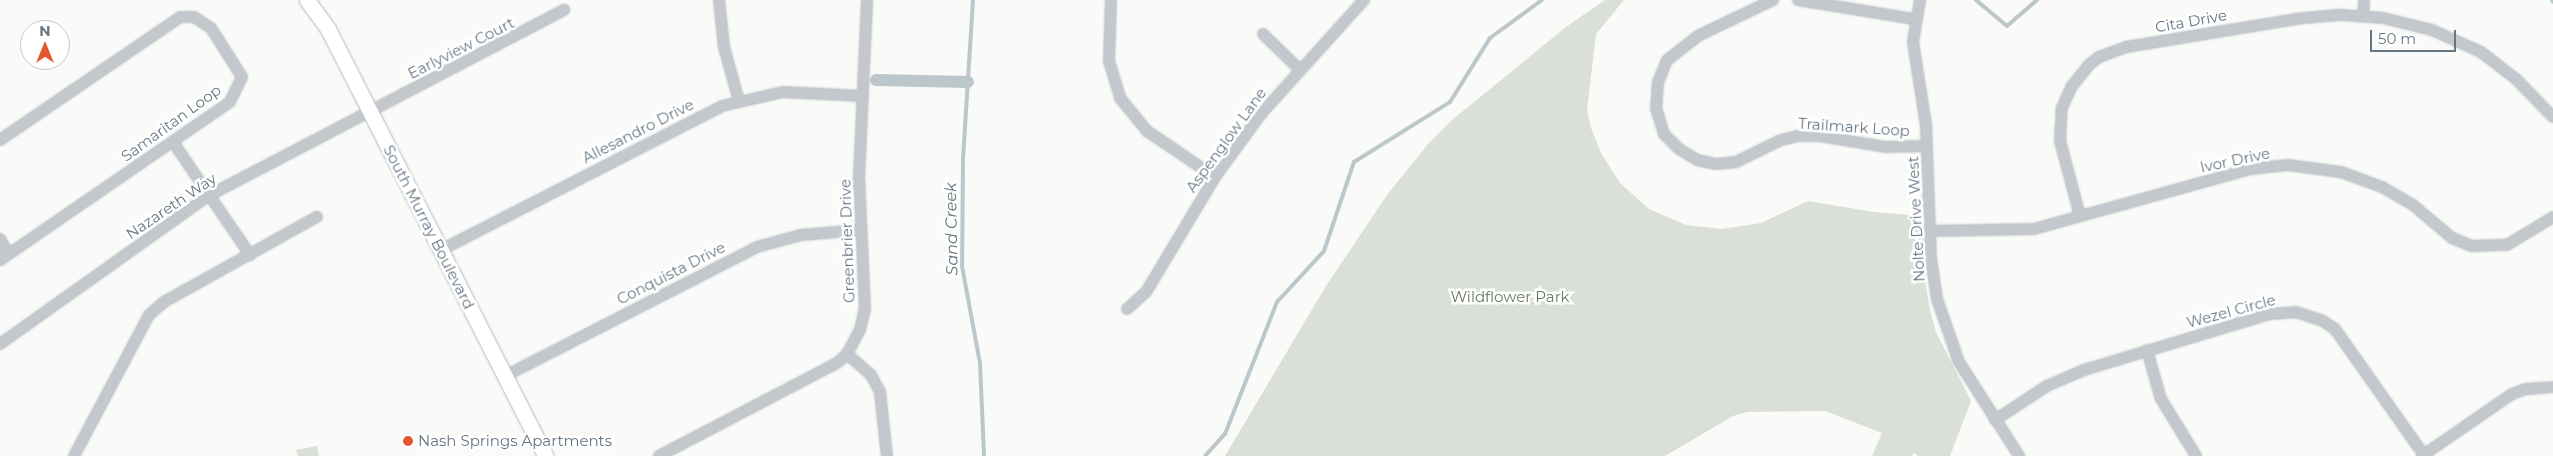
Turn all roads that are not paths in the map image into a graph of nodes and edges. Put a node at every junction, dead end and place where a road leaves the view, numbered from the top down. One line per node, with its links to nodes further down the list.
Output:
1 (307, 0): 17 (main road, South Murray Boulevard)
2 (719, 0): 16 (street)
3 (867, 0): 15 (street, Greenbrier Drive)
4 (1112, 0): 22 (street)
5 (1364, 0): 14 (street, Aspenglow Lane)
6 (1773, 0): 21 (street, Trailmark Loop)
7 (1798, 0): 12 (street)
8 (1920, 0): 12 (street, Nolte Drive West)
9 (2364, 0): 11 (street)
10 (564, 10): 17 (street, Earlyview Court)
11 (2363, 16): 18 (street, Cita Drive); 24 (street, Cita Drive)
12 (1914, 20): 21 (street, Nolte Drive West)
13 (1263, 34): 14 (street)
14 (1299, 69): 22 (street, Aspenglow Lane)
15 (862, 96): 16 (street, Allesandro Drive); 27 (street, Greenbrier Drive)
16 (740, 101): 30 (street, Allesandro Drive)
17 (370, 112): 23 (street, Nazareth Way); 30 (main road, South Murray Boulevard)
18 (2553, 117)
19 (0, 140): 20 (street, Samaritan Loop)
20 (173, 142): 23 (street); 31 (street, Samaritan Loop)
21 (1927, 146): 28 (street, Nolte Drive West)
22 (1215, 177): 34 (street, Aspenglow Lane)
23 (208, 196): 32 (street); 35 (street, Nazareth Way)
24 (2080, 216): 26 (street, Ivor Drive); 28 (street, Ivor Drive)
25 (317, 217): 32 (street)
26 (2553, 217)
27 (861, 230): 37 (street, Greenbrier Drive); 38 (street, Conquista Drive)
28 (1930, 231): 40 (street, Nolte Drive West)
29 (0, 239): 31 (street)
30 (441, 250): 38 (main road, South Murray Boulevard)
31 (10, 254): 33 (street, Samaritan Loop)
32 (250, 255): 41 (street)
33 (0, 260)
34 (1127, 309)
35 (0, 344)
36 (2147, 350): 40 (street, Wezel Circle); 46 (street); 47 (street, Wezel Circle)
37 (847, 354): 43 (street, Greenbrier Drive); 44 (street)
38 (505, 376): 42 (main road, South Murray Boulevard)
39 (2553, 387): 47 (street)
40 (1995, 420): 45 (street, Nolte Drive West)
41 (74, 456)
42 (546, 456)
43 (659, 456)
44 (887, 456)
45 (2019, 456)
46 (2196, 456)
47 (2423, 456)

